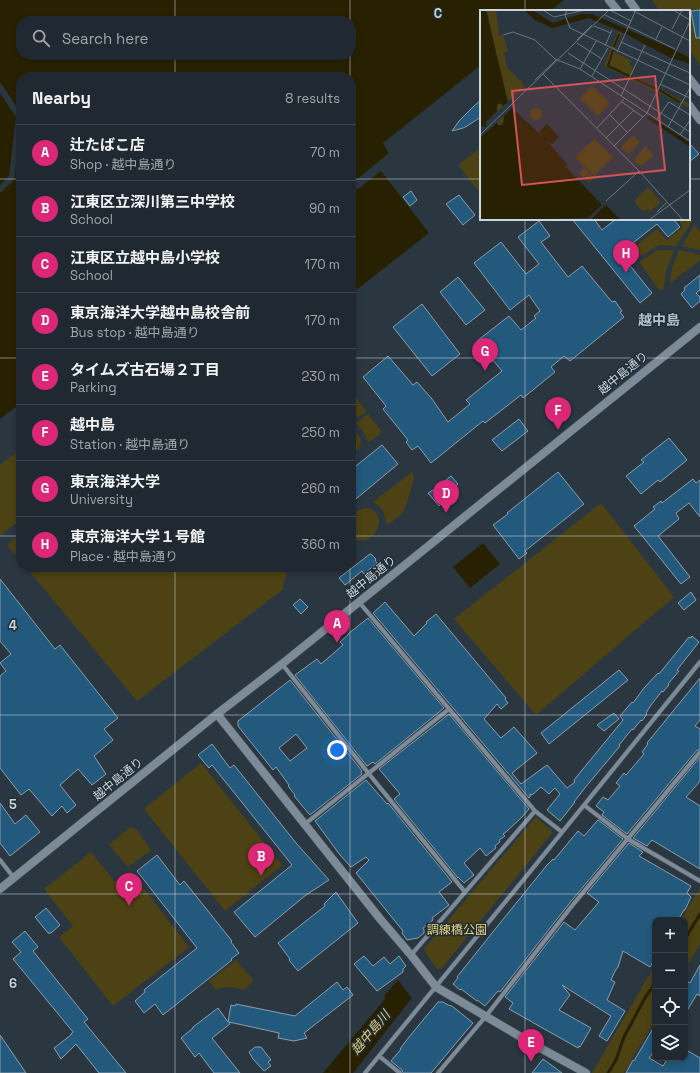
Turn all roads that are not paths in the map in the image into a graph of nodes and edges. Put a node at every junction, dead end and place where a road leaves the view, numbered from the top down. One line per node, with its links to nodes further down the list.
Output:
1 (609, 0): 3 (street)
2 (629, 0): 4 (street)
3 (617, 10)
4 (636, 10)
5 (690, 79): 6 (street)
6 (700, 92)
7 (690, 106): 8 (street)
8 (700, 120)
9 (700, 327): 10 (street, 越中島通り)
10 (359, 602): 12 (street, 越中島通り); 13 (street)
11 (700, 662): 17 (street)
12 (282, 664): 14 (street, 越中島通り); 16 (street)
13 (449, 709): 16 (street); 18 (street)
14 (217, 714): 19 (street); 23 (street, 越中島通り)
15 (700, 752): 21 (street)
16 (369, 774): 19 (street); 26 (street)
17 (584, 805): 20 (street); 21 (street)
18 (535, 811): 20 (street); 26 (street)
19 (305, 825): 27 (street)
20 (562, 832): 28 (street)
21 (628, 839): 24 (street); 29 (street)
22 (0, 860): 23 (street)
23 (14, 878): 25 (street, 越中島通り)
24 (699, 880)
25 (0, 889)
26 (465, 892): 27 (street)
27 (411, 955): 28 (street)
28 (436, 987): 29 (street); 30 (street)
29 (486, 1016): 33 (street); 34 (street)
30 (379, 1056): 31 (street); 32 (street)
31 (365, 1073)
32 (400, 1073)
33 (438, 1073)
34 (586, 1073)

